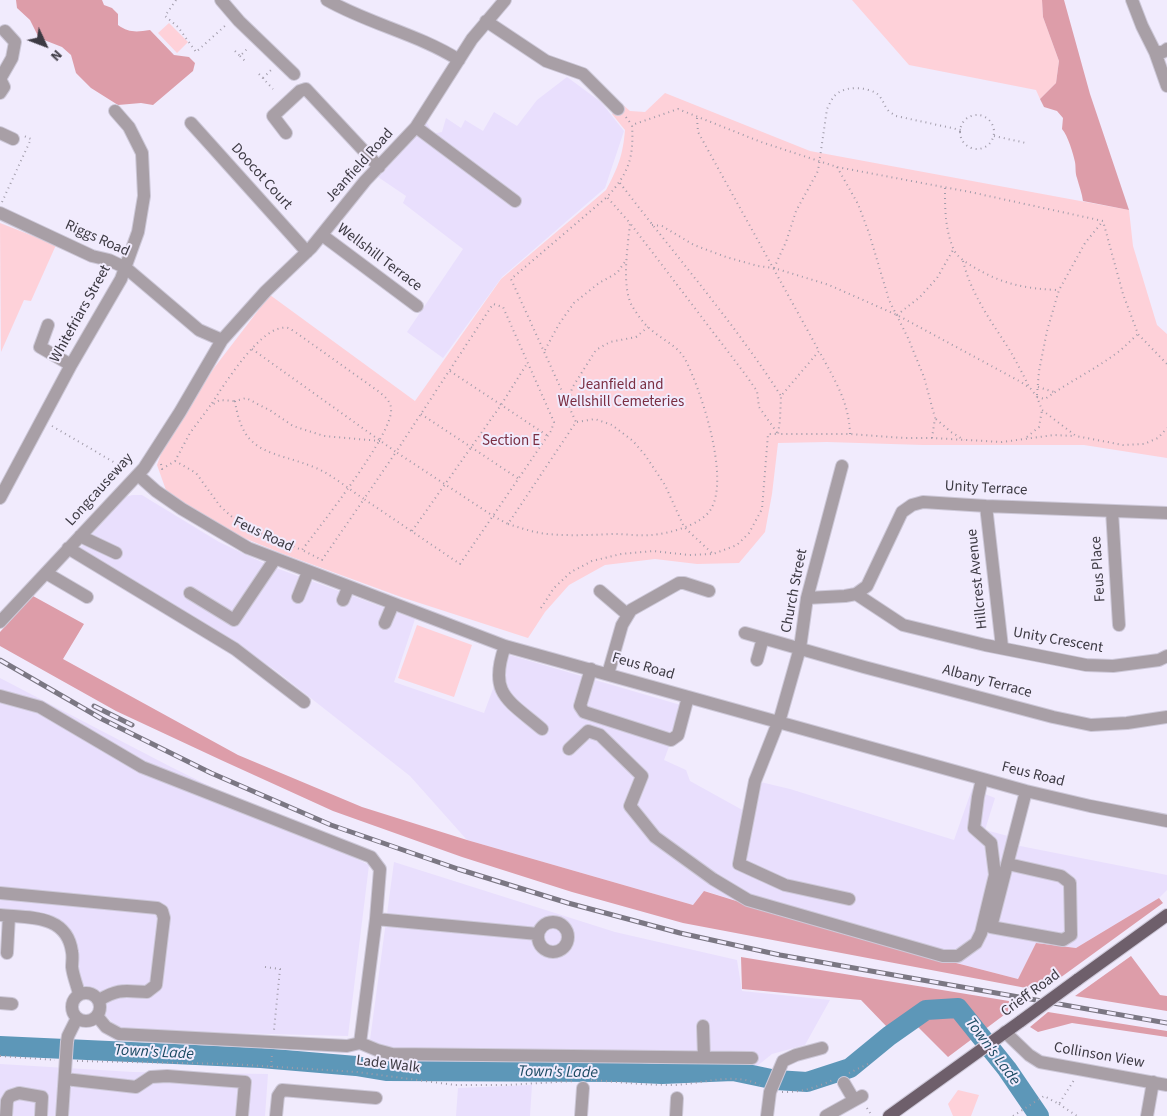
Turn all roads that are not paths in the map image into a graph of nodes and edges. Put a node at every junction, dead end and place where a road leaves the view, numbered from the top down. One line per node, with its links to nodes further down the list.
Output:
1 (221, 0): 9 (street)
2 (327, 0): 8 (street)
3 (505, 0): 5 (street, Jeanfield Road)
4 (1132, 0): 7 (street)
5 (486, 21): 8 (street, Jeanfield Road); 13 (street)
6 (5, 31): 10 (street)
7 (1161, 51): 11 (street)
8 (459, 60): 16 (street, Jeanfield Road)
9 (294, 74)
10 (0, 79): 12 (street)
11 (1167, 86)
12 (0, 93)
13 (618, 109)
14 (115, 111): 25 (street, Whitefriars Street)
15 (190, 123): 24 (street, Doocot Court)
16 (416, 127): 20 (street, Jeanfield Road); 21 (street)
17 (0, 133): 19 (street)
18 (286, 133): 20 (street)
19 (13, 139)
20 (379, 167): 23 (street, Jeanfield Road)
21 (515, 201)
22 (0, 213): 25 (street, Riggs Road)
23 (322, 235): 24 (street, Jeanfield Road); 26 (street, Wellshill Terrace)
24 (307, 252): 28 (street, Jeanfield Road)
25 (126, 268): 28 (street, Riggs Road); 29 (street, Whitefriars Street)
26 (417, 306)
27 (48, 325): 29 (street)
28 (222, 340): 31 (street, Longcauseway)
29 (72, 365): 32 (street, Whitefriars Street)
30 (842, 466): 49 (street, Church Street)
31 (135, 469): 36 (street, Longcauseway); 39 (street, Feus Road)
32 (0, 498)
33 (986, 506): 34 (street, Unity Terrace); 46 (street, Unity Terrace); 59 (street, Hillcrest Avenue)
34 (1112, 511): 35 (street, Unity Terrace); 55 (street, Feus Place)
35 (1167, 513)
36 (80, 536): 37 (street, Longcauseway); 38 (street)
37 (68, 548): 41 (street, Longcauseway); 67 (street)
38 (116, 554)
39 (275, 559): 40 (street, Feus Road); 45 (street)
40 (308, 572): 42 (street, Feus Road); 48 (street)
41 (46, 573): 47 (street); 53 (street, Longcauseway)
42 (348, 588): 50 (street); 51 (street, Feus Road)
43 (600, 591): 52 (street)
44 (709, 591): 52 (street)
45 (190, 593)
46 (856, 594): 49 (street); 59 (street)
47 (87, 597)
48 (298, 597)
49 (807, 598): 60 (street, Church Street)
50 (343, 600)
51 (392, 604): 54 (street); 58 (street, Feus Road)
52 (628, 615): 64 (street)
53 (0, 622)
54 (385, 623)
55 (1119, 625)
56 (745, 632): 57 (street, Albany Terrace)
57 (763, 638): 60 (street, Albany Terrace); 62 (street)
58 (505, 646): 63 (street, Feus Road); 70 (street)
59 (1002, 647): 61 (street, Unity Crescent)
60 (800, 648): 68 (street, Albany Terrace); 69 (street, Church Street)
61 (1167, 656)
62 (757, 660)
63 (590, 669): 64 (street, Feus Road); 66 (street)
64 (608, 674): 66 (street, Feus Road)
65 (0, 696): 80 (street)
66 (688, 697): 69 (street, Feus Road)
67 (304, 702)
68 (1167, 717)
69 (778, 722): 72 (street, Feus Road); 77 (street, Church Street)
70 (542, 729)
71 (569, 749): 72 (street)
72 (982, 779): 73 (street, Feus Road)
73 (1026, 792): 74 (street, Feus Road); 75 (street)
74 (1167, 820)
75 (1008, 864): 75 (street)
76 (0, 893): 84 (street)
77 (848, 899)
78 (5, 915): 82 (street); 83 (street)
79 (1167, 915): 88 (main road, Crieff Road, bridge)
80 (376, 919): 81 (street); 89 (street)
81 (538, 934)
82 (7, 953)
83 (79, 994): 84 (street); 86 (street)
84 (99, 1000): 85 (street)
85 (97, 1016): 86 (street); 89 (street)
86 (77, 1018): 93 (street)
87 (703, 1026): 91 (street)
88 (1005, 1032): 95 (street, Collinson View); 109 (main road, Crieff Road)
89 (360, 1043): 91 (street)
90 (822, 1048): 107 (street)
91 (704, 1057): 92 (street)
92 (752, 1058)
93 (65, 1079): 102 (street); 103 (street)
94 (843, 1079): 108 (street)
95 (1153, 1082): 96 (street, Collinson View); 110 (street)
96 (1167, 1085)
97 (583, 1088): 105 (street)
98 (376, 1098): 104 (street)
99 (677, 1098): 106 (street)
100 (6, 1116): 101 (street)
101 (41, 1116)
102 (62, 1116)
103 (242, 1116)
104 (276, 1116)
105 (581, 1116)
106 (676, 1116)
107 (767, 1116)
108 (826, 1116)
109 (889, 1116)
110 (1147, 1116)

